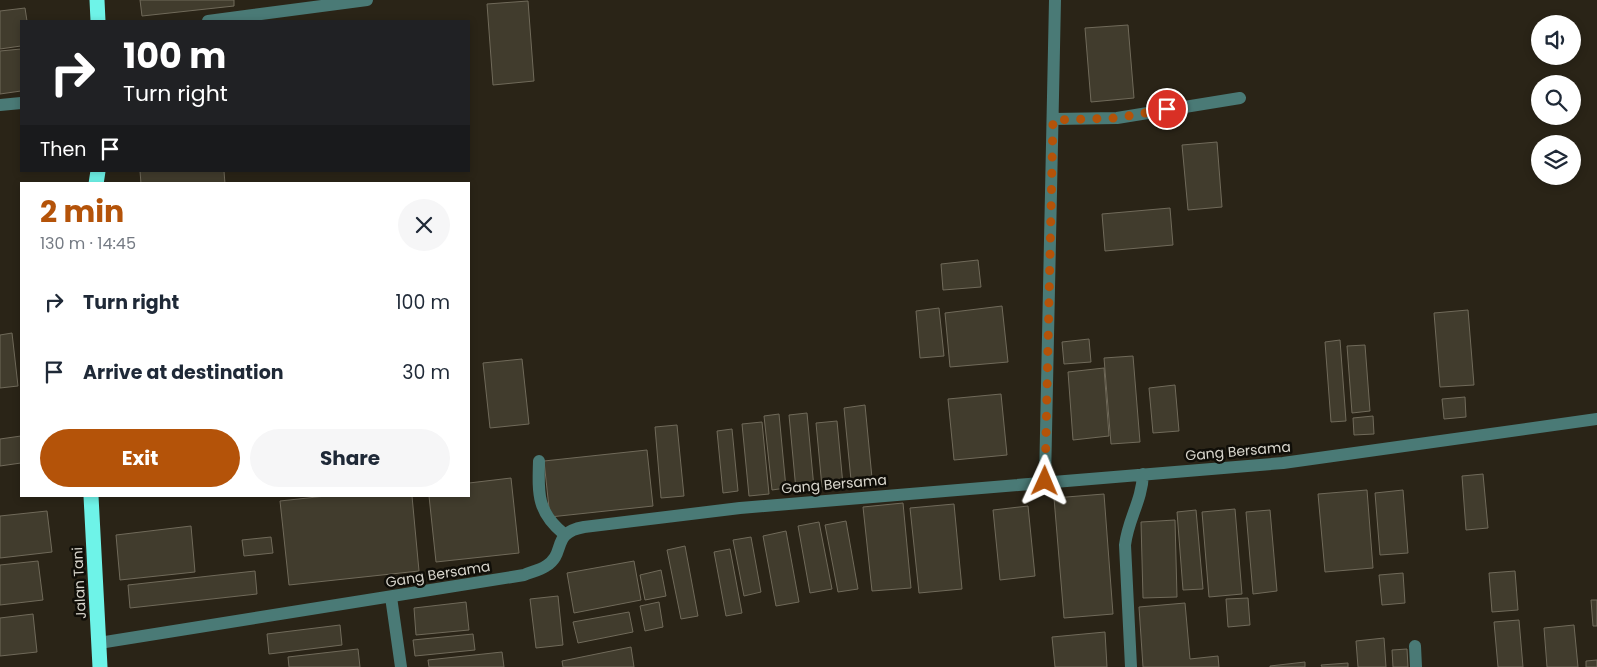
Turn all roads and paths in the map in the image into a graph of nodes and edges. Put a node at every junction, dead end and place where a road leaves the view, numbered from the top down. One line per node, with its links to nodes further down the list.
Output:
1 (97, 0): 4 (highway)
2 (367, 0): 5 (street)
3 (1055, 0): 9 (street)
4 (98, 20)
5 (216, 20)
6 (1240, 98): 9 (street)
7 (20, 103): 8 (street)
8 (0, 105)
9 (1053, 120): 13 (street)
10 (1597, 419): 12 (street, Gang Bersama)
11 (539, 461): 15 (street)
12 (1143, 474): 13 (street, Gang Bersama); 21 (street)
13 (1045, 481): 15 (street, Gang Bersama)
14 (90, 497): 17 (highway, Jalan Tani)
15 (564, 534): 16 (street, Gang Bersama)
16 (391, 597): 17 (street, Gang Bersama); 20 (street)
17 (99, 643): 19 (highway, Jalan Tani)
18 (1415, 646): 22 (street)
19 (100, 667)
20 (401, 667)
21 (1131, 667)
22 (1416, 667)

